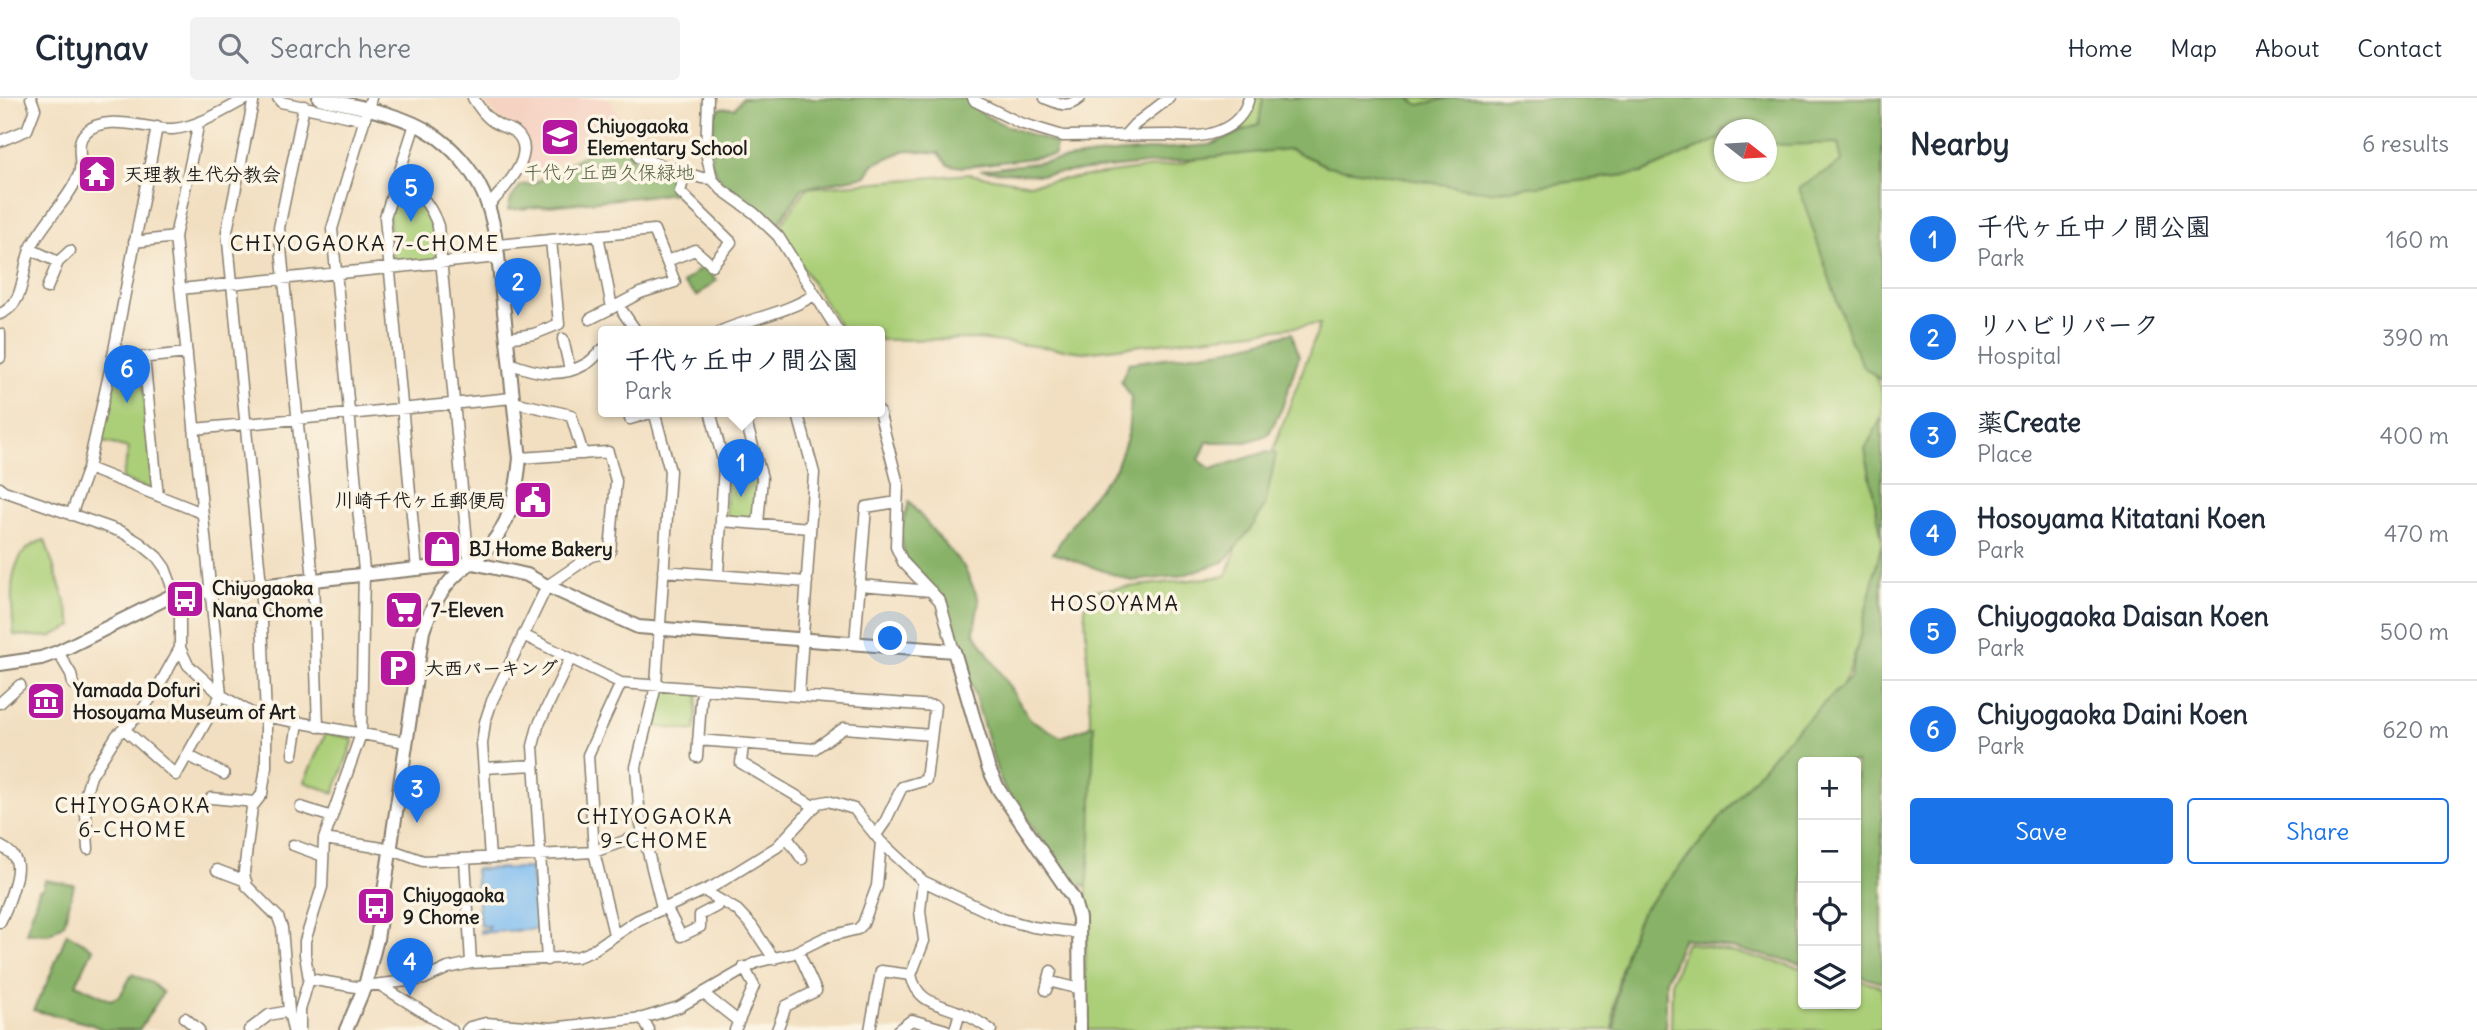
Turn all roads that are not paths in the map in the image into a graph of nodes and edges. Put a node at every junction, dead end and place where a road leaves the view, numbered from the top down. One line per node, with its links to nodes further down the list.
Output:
1 (30, 98): 19 (street)
2 (247, 98): 15 (street)
3 (254, 98): 38 (street)
4 (278, 98): 14 (street)
5 (318, 98): 13 (street)
6 (473, 98): 24 (street)
7 (708, 98): 23 (street)
8 (973, 98): 18 (street)
9 (1045, 98): 12 (street)
10 (1169, 98): 18 (street)
11 (1249, 98): 18 (street)
12 (1078, 99)
13 (367, 105): 14 (street); 16 (street); 36 (street)
14 (304, 106): 37 (street)
15 (199, 122): 17 (street); 26 (street)
16 (415, 124): 22 (street); 24 (street)
17 (157, 127): 28 (street); 29 (street)
18 (1124, 136)
19 (0, 140)
20 (639, 158): 21 (street)
21 (684, 173): 23 (street); 32 (street)
22 (399, 174): 34 (street); 35 (street)
23 (712, 179): 41 (street)
24 (488, 206): 31 (street)
25 (598, 236): 27 (street); 32 (street); 42 (street)
26 (175, 237): 28 (street); 40 (street)
27 (551, 240): 31 (street); 49 (street)
28 (134, 242): 55 (street)
29 (30, 250): 33 (street); 43 (street)
30 (70, 251): 33 (street)
31 (497, 251): 34 (street); 49 (street)
32 (667, 261): 42 (street)
33 (58, 262): 39 (street)
34 (442, 263): 35 (street); 59 (street)
35 (390, 268): 36 (street); 60 (street)
36 (337, 273): 37 (street); 61 (street)
37 (284, 278): 38 (street); 68 (street)
38 (233, 284): 40 (street); 70 (street)
39 (47, 288)
40 (180, 289): 51 (street)
41 (814, 295): 46 (street); 47 (street)
42 (617, 310): 44 (street); 45 (street)
43 (0, 314)
44 (590, 319)
45 (632, 326)
46 (732, 326)
47 (835, 326)
48 (0, 334): 54 (street)
49 (507, 338): 56 (street)
50 (563, 339): 57 (street)
51 (187, 353): 53 (street); 71 (street)
52 (598, 354): 57 (street)
53 (144, 357): 55 (street); 76 (street)
54 (0, 359)
55 (112, 361): 74 (street)
56 (509, 363): 57 (street); 58 (street)
57 (570, 370)
58 (512, 400): 59 (street); 72 (street); 73 (street)
59 (454, 404): 60 (street); 83 (street)
60 (402, 408): 61 (street); 84 (street)
61 (350, 414): 68 (street); 87 (street)
62 (636, 417): 69 (street)
63 (655, 417): 85 (street)
64 (712, 417): 80 (street)
65 (745, 417): 81 (street)
66 (799, 417): 82 (street)
67 (881, 417): 77 (street)
68 (297, 419): 70 (street); 88 (street)
69 (629, 419)
70 (246, 425): 71 (street); 90 (street)
71 (194, 429): 78 (street)
72 (583, 454): 73 (street); 92 (street)
73 (520, 458): 83 (street)
74 (88, 468): 76 (street); 79 (street)
75 (0, 488): 79 (street)
76 (158, 496): 78 (street)
77 (897, 502): 91 (street); 94 (street)
78 (202, 513): 93 (street)
79 (71, 515): 95 (street)
80 (721, 522): 81 (street); 86 (street)
81 (758, 524): 82 (street)
82 (810, 528): 89 (street)
83 (473, 563): 84 (street); 92 (street); 120 (street)
84 (417, 570): 87 (street)
85 (663, 571): 86 (street); 96 (street)
86 (718, 575): 89 (street)
87 (365, 576): 88 (street); 117 (street)
88 (313, 580): 90 (street); 115 (street)
89 (807, 582): 98 (street)
90 (261, 585): 93 (street); 113 (street)
91 (860, 585): 94 (street); 99 (street)
92 (547, 586): 96 (street); 97 (street)
93 (209, 590): 95 (street); 110 (street)
94 (931, 592): 101 (street)
95 (173, 595): 100 (street); 102 (street)
96 (659, 629): 98 (street); 108 (street)
97 (523, 635): 103 (street); 126 (street)
98 (802, 639): 99 (street); 111 (street)
99 (855, 643): 101 (street)
100 (180, 648): 110 (street); 116 (street)
101 (954, 651): 154 (street)
102 (58, 652): 104 (street); 106 (street)
103 (570, 659): 105 (street); 125 (street)
104 (0, 664)
105 (621, 683): 108 (street); 141 (street)
106 (73, 684)
107 (20, 685): 112 (street)
108 (656, 686): 109 (street); 133 (street)
109 (702, 689): 111 (street); 119 (street)
110 (221, 695): 113 (street); 123 (street)
111 (799, 695): 118 (street)
112 (0, 703)
113 (265, 717): 114 (street); 129 (street)
114 (298, 723): 115 (street); 122 (street)
115 (318, 727): 117 (street)
116 (124, 729): 123 (street); 139 (street)
117 (360, 734): 120 (street); 132 (street)
118 (931, 735): 121 (street); 135 (street)
119 (698, 740): 121 (street); 124 (street)
120 (406, 742): 140 (street)
121 (743, 744): 131 (street)
122 (293, 754)
123 (187, 755): 127 (street)
124 (697, 757)
125 (534, 765): 126 (street); 142 (street)
126 (484, 768): 144 (street)
127 (224, 774)
128 (211, 798): 129 (street)
129 (255, 802): 148 (street)
130 (301, 807): 132 (street)
131 (815, 807): 134 (street); 135 (street)
132 (332, 817): 136 (street)
133 (644, 834): 141 (street); 152 (street)
134 (787, 837): 145 (street); 152 (street)
135 (879, 838): 149 (street); 156 (street)
136 (324, 839): 140 (street); 143 (street)
137 (293, 845): 143 (street)
138 (0, 846): 153 (street)
139 (88, 849)
140 (389, 849): 146 (street); 165 (street)
141 (594, 852): 142 (street); 155 (street)
142 (541, 855): 144 (street); 157 (street)
143 (323, 856): 162 (street)
144 (490, 858): 146 (street)
145 (802, 859)
146 (465, 860): 159 (street)
147 (217, 870): 148 (street)
148 (246, 881): 168 (street)
149 (923, 881): 154 (street); 161 (street)
150 (708, 893): 151 (street)
151 (718, 900): 152 (street); 158 (street)
152 (664, 908): 155 (street)
153 (0, 922)
154 (1080, 933): 166 (street)
155 (614, 934): 157 (street)
156 (798, 951): 158 (street); 181 (street)
157 (547, 960): 159 (street)
158 (774, 960): 160 (street)
159 (471, 963): 164 (street)
160 (744, 968): 167 (street); 172 (street)
161 (911, 975): 169 (street); 182 (street)
162 (309, 979): 165 (street); 176 (street)
163 (1048, 981): 166 (street)
164 (379, 985): 165 (street); 178 (street)
165 (365, 986): 177 (street)
166 (1080, 989): 187 (street)
167 (704, 994): 171 (street); 172 (street)
168 (289, 1011): 174 (street); 175 (street)
169 (960, 1012): 185 (street); 186 (street)
170 (185, 1018): 173 (street)
171 (643, 1018): 179 (street); 180 (street)
172 (736, 1026)
173 (198, 1030)
174 (249, 1030)
175 (293, 1030)
176 (300, 1030)
177 (346, 1030)
178 (453, 1030)
179 (467, 1030)
180 (649, 1030)
181 (777, 1030)
182 (870, 1030)
183 (898, 1030): 184 (street)
184 (946, 1030)
185 (955, 1030)
186 (990, 1030)
187 (1080, 1030)

